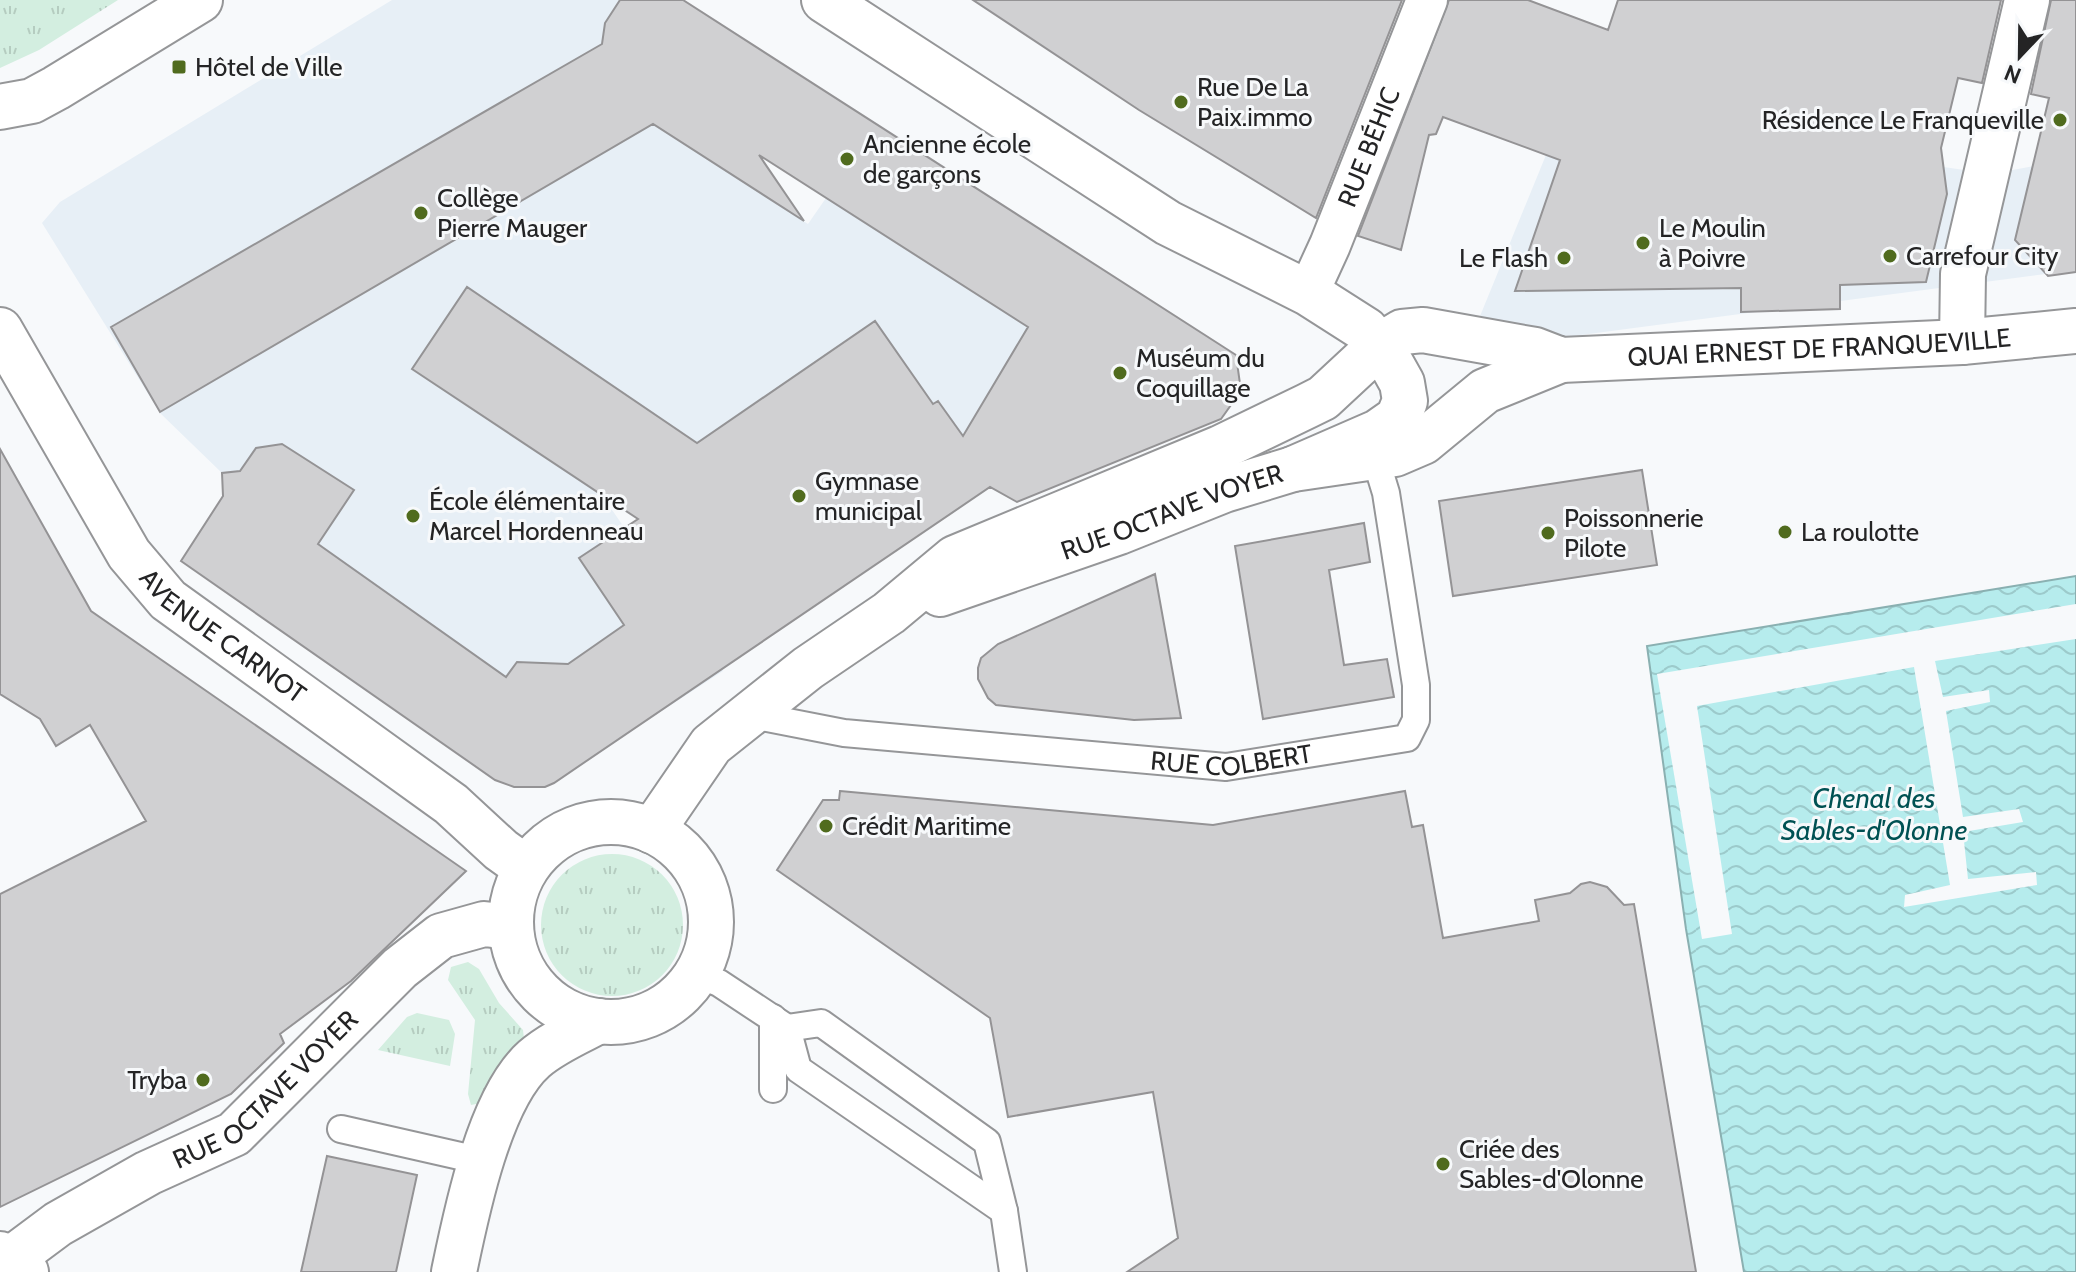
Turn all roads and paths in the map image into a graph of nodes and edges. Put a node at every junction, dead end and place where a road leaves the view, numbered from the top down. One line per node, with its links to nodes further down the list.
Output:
1 (200, 0): 5 (street)
2 (824, 0): 6 (street)
3 (1427, 0): 6 (street, RUE BÉHIC)
4 (2027, 0): 11 (street)
5 (0, 107)
6 (1318, 300): 8 (street, QUAI ERNEST DE FRANQUEVILLE); 10 (street)
7 (0, 330): 18 (street, AVENUE CARNOT)
8 (1423, 330): 10 (street, RUE OCTAVE VOYER); 12 (street, QUAI ERNEST DE FRANQUEVILLE); 13 (street)
9 (2076, 331): 11 (street, QUAI ERNEST DE FRANQUEVILLE)
10 (1373, 338): 14 (street); 15 (street, RUE OCTAVE VOYER)
11 (1962, 342): 12 (street, QUAI ERNEST DE FRANQUEVILLE)
12 (1561, 360): 13 (street, QUAI ERNEST DE FRANQUEVILLE)
13 (1453, 416): 14 (street, RUE OCTAVE VOYER)
14 (1372, 447): 15 (street, RUE OCTAVE VOYER); 16 (lane, RUE COLBERT)
15 (889, 613): 16 (street, RUE OCTAVE VOYER)
16 (747, 714): 17 (street, RUE OCTAVE VOYER)
17 (652, 831): 18 (street); 20 (street)
18 (526, 868): 19 (street)
19 (510, 927): 21 (street); 27 (street, RUE OCTAVE VOYER)
20 (696, 974): 21 (street); 22 (lane)
21 (599, 1021): 25 (street)
22 (780, 1023): 23 (lane); 26 (lane); 26 (lane)
23 (773, 1089)
24 (341, 1129): 25 (lane)
25 (482, 1161): 28 (street)
26 (1004, 1211): 29 (lane)
27 (12, 1262)
28 (454, 1272)
29 (1013, 1272)

